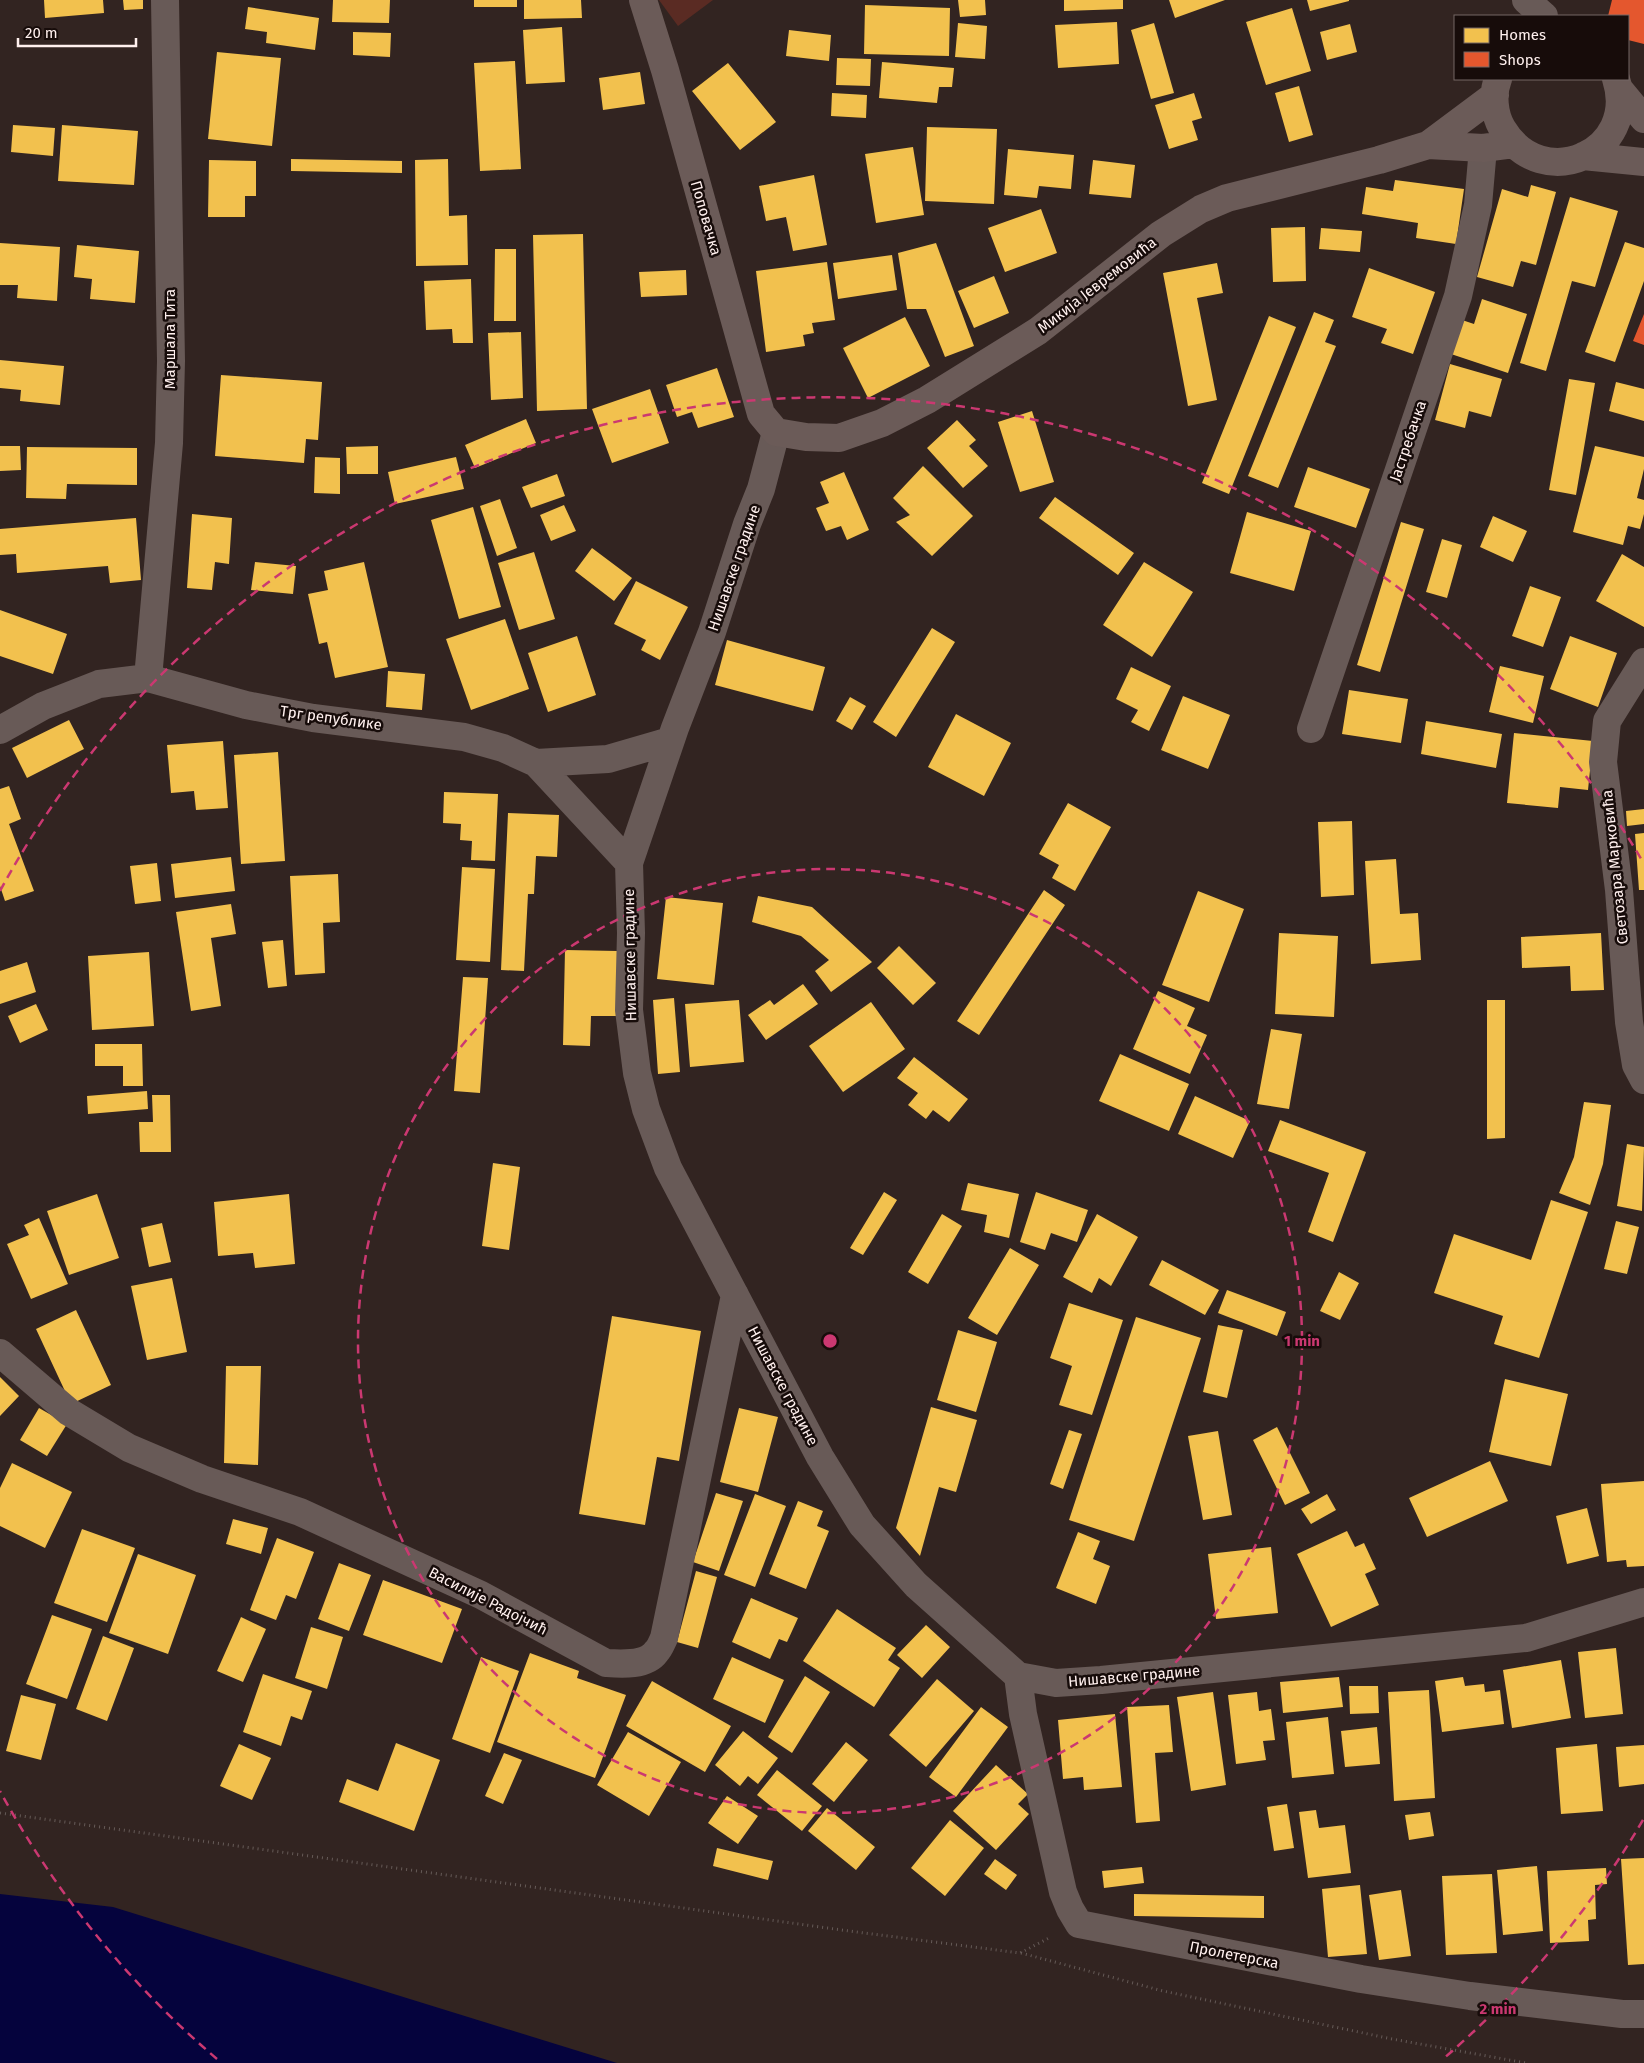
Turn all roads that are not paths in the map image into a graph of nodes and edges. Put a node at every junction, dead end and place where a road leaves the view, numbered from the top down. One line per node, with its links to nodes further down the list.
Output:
1 (165, 0): 16 (street, Маршала Тита)
2 (643, 0): 14 (street, Поповачка)
3 (1525, 0): 4 (street); 5 (street)
4 (1523, 15)
5 (1543, 15)
6 (1618, 84): 8 (street); 12 (street)
7 (1497, 87): 9 (street); 10 (street, Микија Јевремовића)
8 (1644, 119)
9 (1514, 144): 11 (street, Микија Јевремовића); 12 (street)
10 (1428, 145): 11 (street, Микија Јевремовића); 14 (street, Микија Јевремовића)
11 (1483, 148): 18 (street, Јастребачка)
12 (1584, 156): 13 (street)
13 (1644, 162)
14 (776, 432): 19 (street, Нишавске градине)
15 (1644, 662): 22 (street, Светозара Марковића)
16 (148, 678): 17 (street, Трг републике); 20 (street, Трг републике)
17 (0, 730)
18 (1311, 730)
19 (670, 741): 20 (street); 21 (street, Нишавске градине)
20 (536, 763): 21 (street, Трг републике)
21 (629, 863): 23 (street, Нишавске градине)
22 (1644, 1080)
23 (734, 1295): 24 (street, Василије Радојчић); 26 (street, Нишавске градине)
24 (0, 1353)
25 (1644, 1602): 26 (street, Нишавске градине)
26 (1018, 1676): 27 (street, Пролетерска)
27 (1644, 2014)

